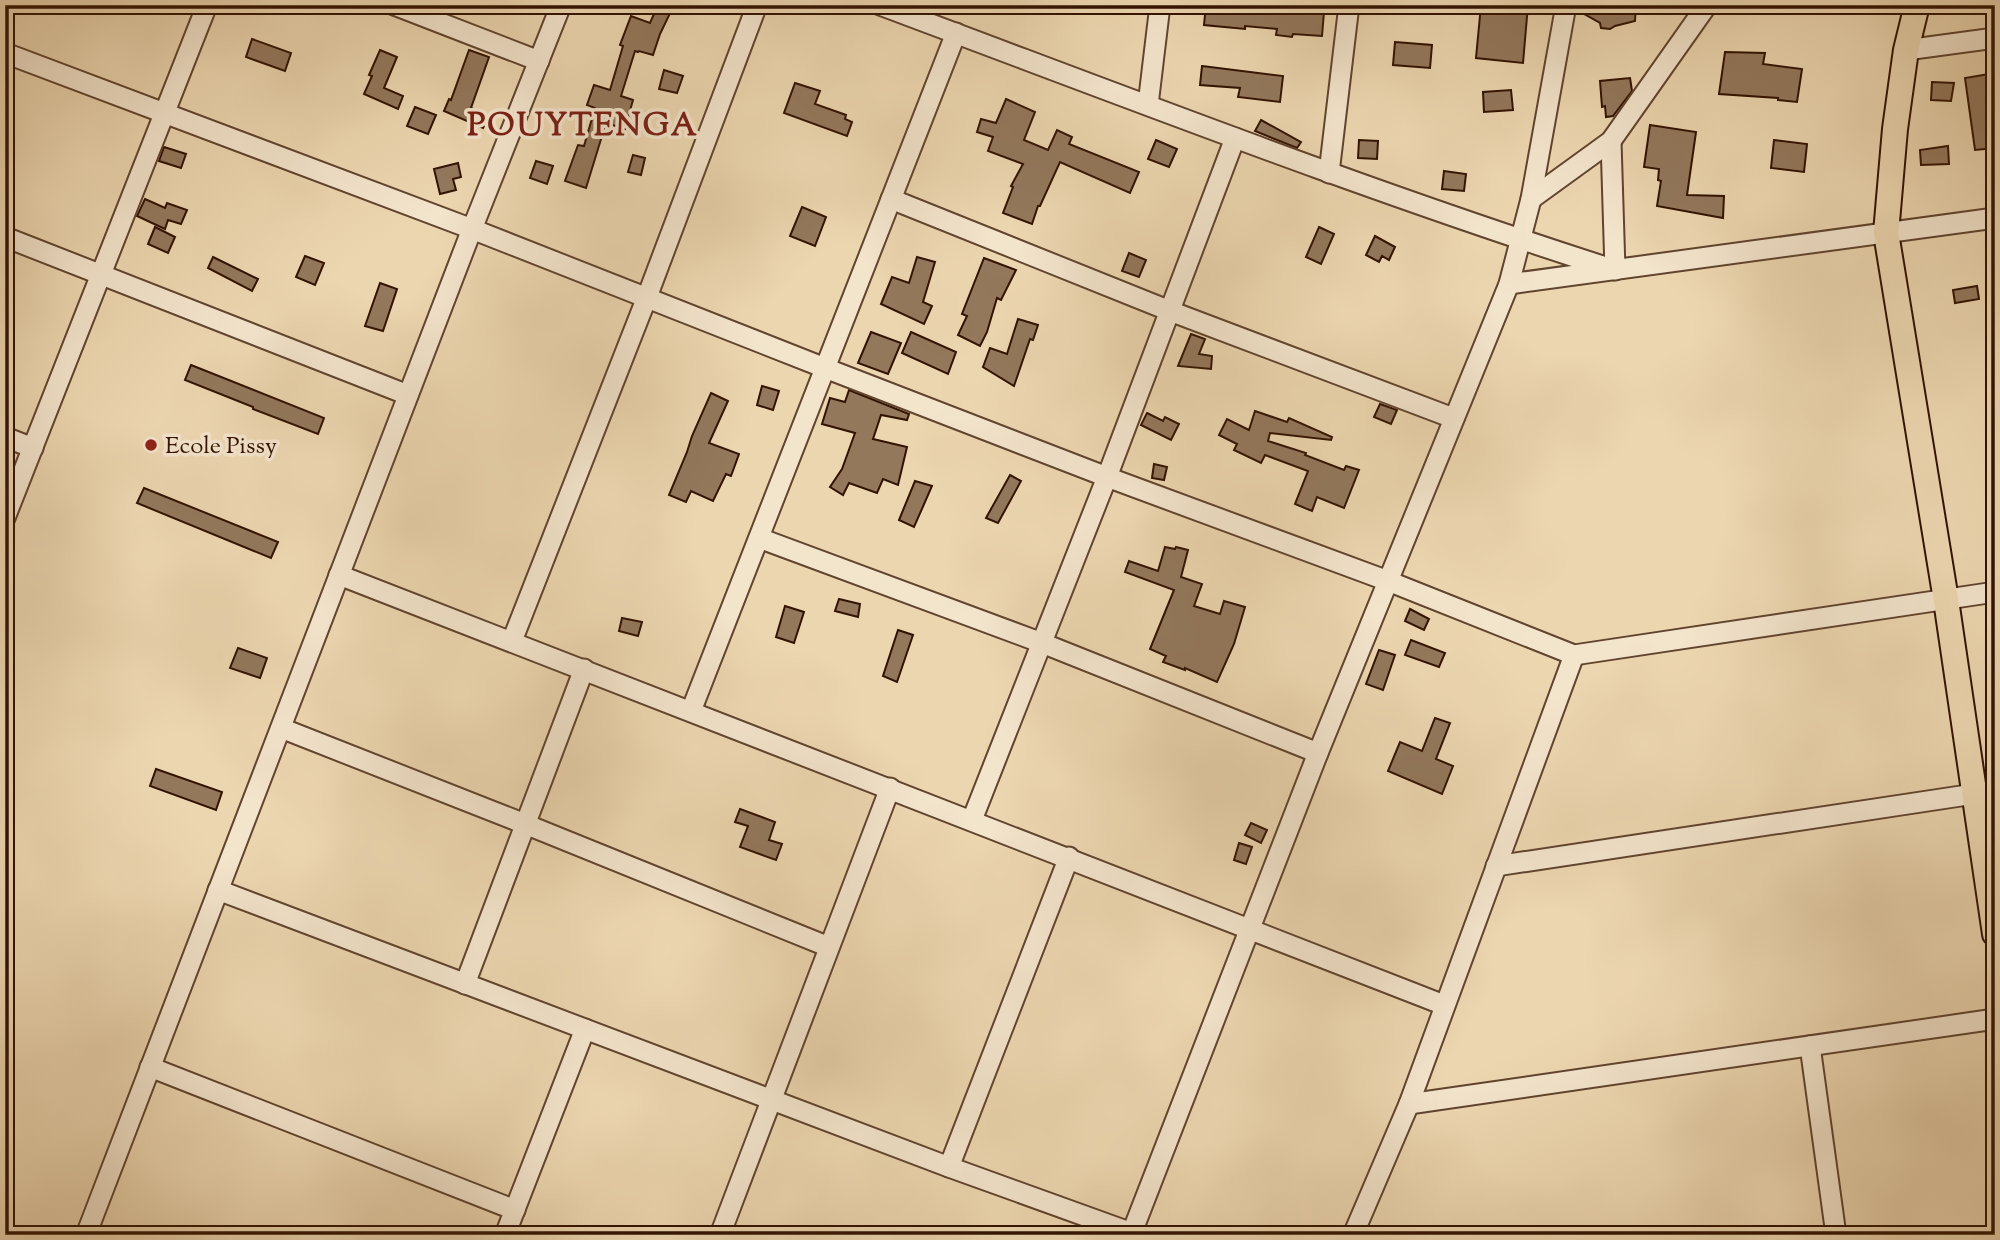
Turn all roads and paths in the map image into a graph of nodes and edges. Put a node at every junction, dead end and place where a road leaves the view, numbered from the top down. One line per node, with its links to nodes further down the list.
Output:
1 (207, 5): 17 (street)
2 (394, 5): 15 (street)
3 (561, 5): 15 (street)
4 (757, 5): 31 (street)
5 (880, 5): 11 (street)
6 (1160, 5): 16 (street)
7 (1349, 5): 20 (street)
8 (1566, 5): 22 (street)
9 (1707, 5): 19 (street)
10 (1917, 5): 13 (main road)
11 (956, 33): 16 (street); 21 (street)
12 (1995, 38): 13 (street)
13 (1906, 50): 25 (main road)
14 (5, 53): 17 (street)
15 (539, 61): 24 (street)
16 (1147, 105): 18 (street)
17 (164, 113): 24 (street); 29 (street)
18 (1235, 138): 20 (street); 32 (street)
19 (1611, 141): 22 (street); 28 (street)
20 (1329, 173): 27 (street)
21 (891, 199): 32 (street); 33 (street)
22 (1531, 199): 27 (street)
23 (1995, 218): 25 (street)
24 (472, 229): 31 (street); 34 (street)
25 (1886, 233): 28 (street); 44 (main road)
26 (5, 237): 29 (street)
27 (1519, 240): 28 (street); 30 (street)
28 (1615, 270): 30 (street)
29 (102, 275): 34 (street); 37 (street)
30 (1508, 284): 35 (street)
31 (647, 297): 33 (street); 45 (street)
32 (1170, 311): 35 (street); 38 (street)
33 (825, 368): 38 (street); 40 (street)
34 (408, 396): 41 (street)
35 (1454, 418): 42 (street)
36 (5, 437): 37 (street)
37 (33, 448): 39 (street)
38 (1107, 477): 42 (street); 46 (street)
39 (5, 519)
40 (759, 538): 46 (street); 49 (street)
41 (339, 575): 45 (street); 50 (street)
42 (1388, 581): 47 (street); 51 (street)
43 (1995, 592): 44 (street)
44 (1946, 600): 47 (street); 53 (main road)
45 (512, 641): 48 (street)
46 (1042, 643): 51 (street); 54 (street)
47 (1574, 656): 57 (street)
48 (584, 669): 49 (street); 55 (street)
49 (691, 711): 52 (street)
50 (281, 729): 55 (street); 58 (street)
51 (1318, 753): 59 (street)
52 (890, 788): 54 (street); 61 (street)
53 (1974, 794): 57 (street); 60 (main road)
54 (972, 820): 56 (street)
55 (525, 824): 61 (street); 62 (street)
56 (1069, 858): 59 (street); 70 (street)
57 (1496, 866): 63 (street)
58 (218, 890): 62 (street); 67 (street)
59 (1251, 928): 63 (street); 72 (street)
60 (1995, 934)
61 (829, 947): 68 (street)
62 (464, 984): 65 (street)
63 (1444, 1005): 69 (street)
64 (1995, 1018): 66 (street)
65 (585, 1030): 68 (street); 71 (street)
66 (1810, 1046): 69 (street); 77 (street)
67 (150, 1067): 71 (street); 73 (street)
68 (771, 1100): 70 (street); 75 (street)
69 (1409, 1104): 76 (street)
70 (949, 1167): 72 (street)
71 (515, 1210): 74 (street)
72 (1131, 1234)
73 (86, 1235)
74 (505, 1235)
75 (720, 1235)
76 (1353, 1235)
77 (1836, 1235)

